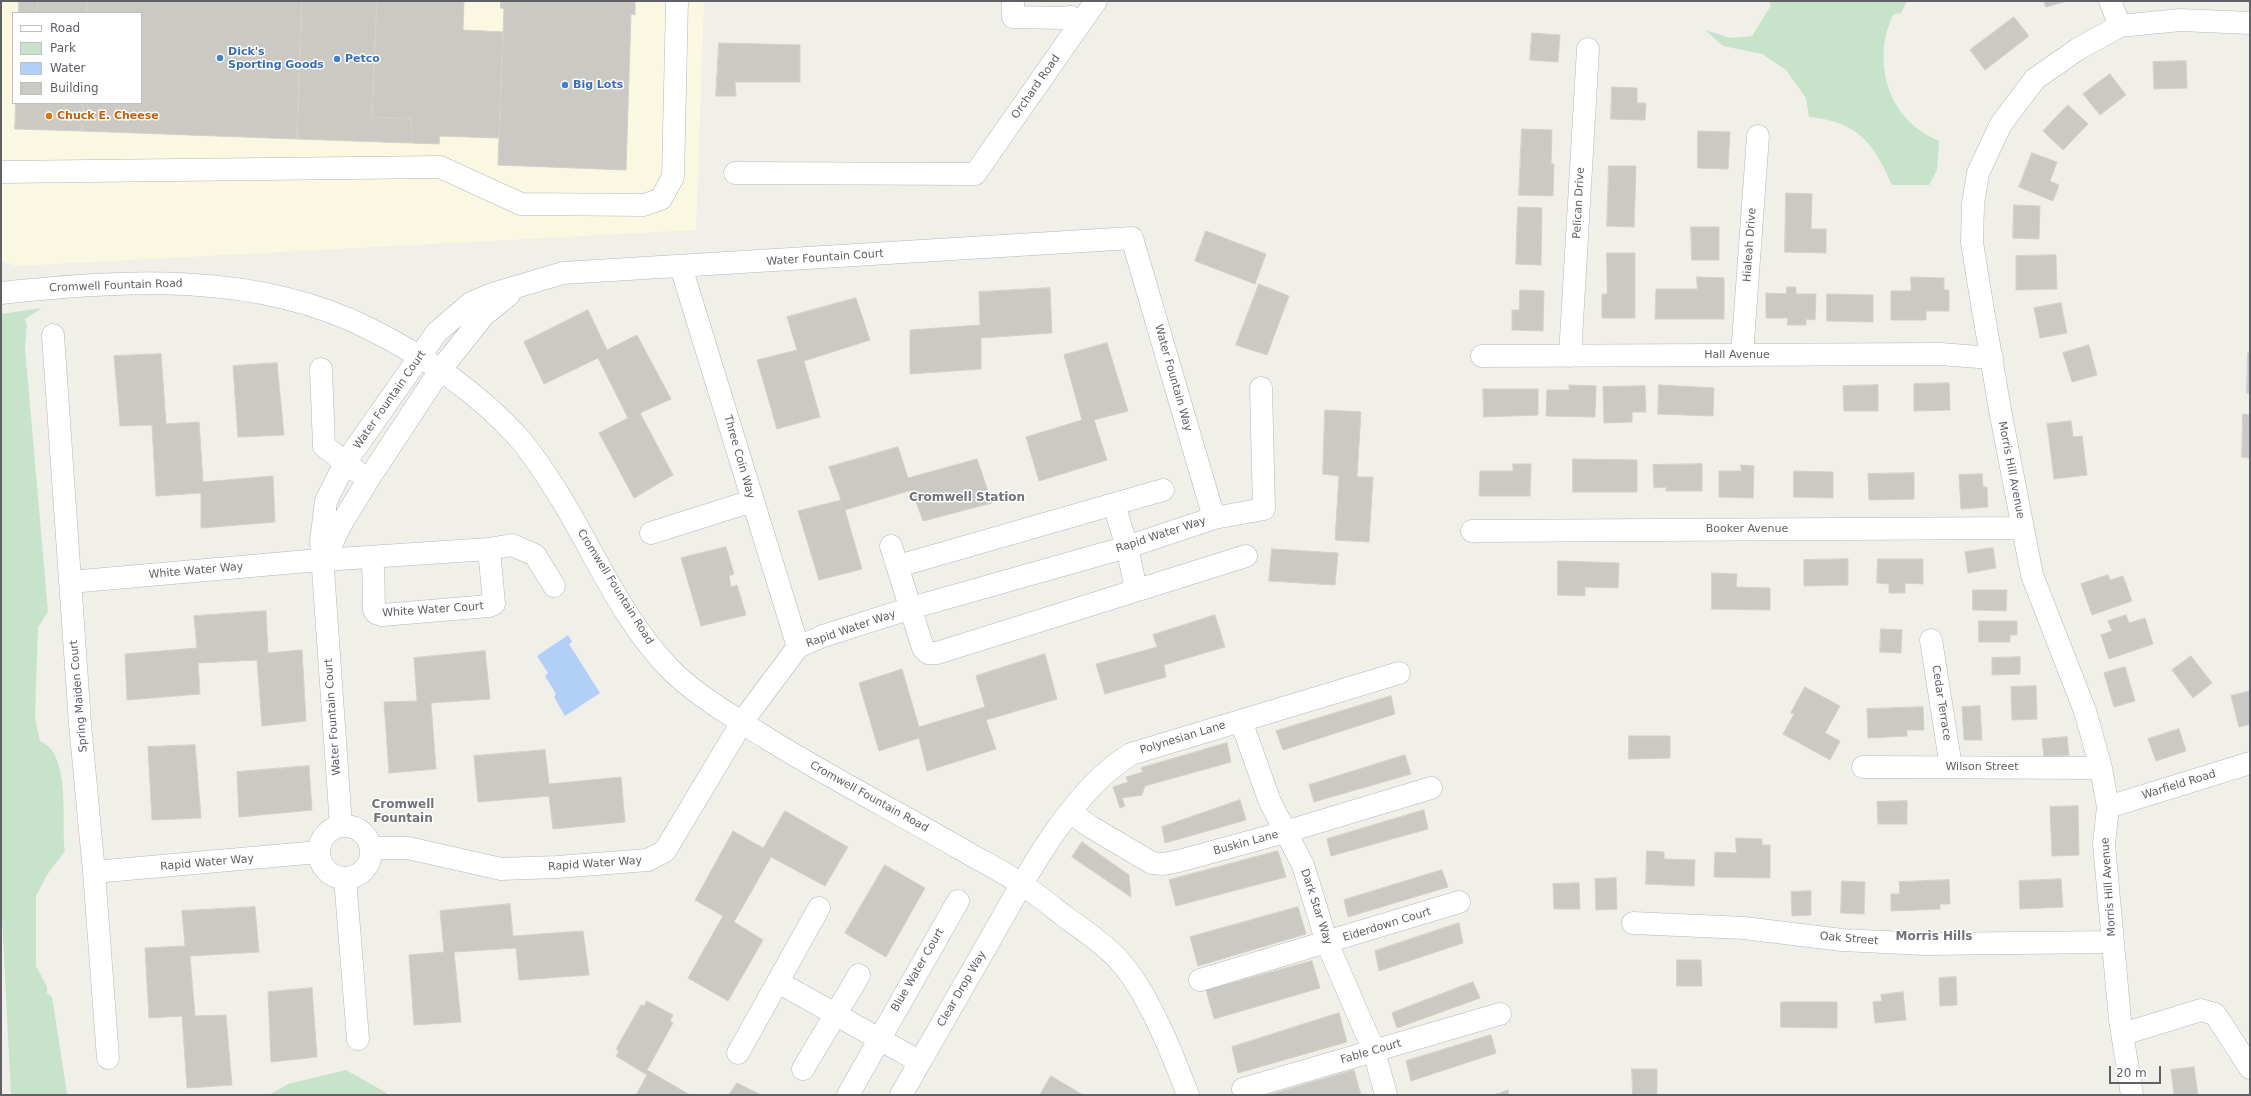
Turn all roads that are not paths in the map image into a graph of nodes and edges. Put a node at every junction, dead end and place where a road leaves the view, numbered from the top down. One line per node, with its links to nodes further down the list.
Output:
1 (677, 1): 11 (street)
2 (1013, 1): 6 (street)
3 (1050, 1): 6 (street)
4 (1096, 1): 6 (street, Orchard Road)
5 (2110, 1): 8 (street)
6 (1076, 20): 12 (street, Orchard Road)
7 (2250, 23): 8 (street, Morris Hill Avenue)
8 (2120, 26): 22 (street, Morris Hill Avenue)
9 (1588, 49): 20 (street, Pelican Drive)
10 (1758, 136): 18 (street, Hialeah Drive)
11 (1, 172)
12 (735, 173)
13 (1132, 238): 14 (street, Water Fountain Court); 31 (street, Water Fountain Way)
14 (681, 267): 15 (street, Water Fountain Court); 29 (street, Three Coin Way)
15 (520, 286): 21 (street, Water Fountain Court); 24 (street, Water Fountain Court)
16 (1, 293): 21 (street, Cromwell Fountain Road)
17 (53, 335): 40 (street, Spring Maiden Court)
18 (1742, 355): 20 (street, Hall Avenue); 22 (street, Hall Avenue)
19 (1482, 356): 20 (street, Hall Avenue)
20 (1570, 356)
21 (419, 358): 24 (street, Cromwell Fountain Road); 26 (street, Water Fountain Court)
22 (1992, 358): 32 (street, Morris Hill Avenue)
23 (321, 369): 26 (street)
24 (441, 369): 27 (street, Water Fountain Court); 48 (street, Cromwell Fountain Road)
25 (1261, 388): 31 (street, Rapid Water Way)
26 (345, 464): 27 (street); 39 (street, Water Fountain Court)
27 (368, 480): 39 (street, Water Fountain Court)
28 (1163, 490): 30 (street)
29 (752, 501): 34 (street); 45 (street, Three Coin Way)
30 (1114, 505): 35 (street); 43 (street)
31 (1214, 518): 35 (street, Rapid Water Way)
32 (2023, 528): 33 (street, Booker Avenue); 52 (street, Morris Hill Avenue)
33 (1472, 531)
34 (651, 533)
35 (1127, 547): 42 (street); 43 (street, Rapid Water Way)
36 (490, 549): 38 (street); 38 (street, White Water Court); 41 (street)
37 (1246, 556): 42 (street)
38 (373, 557): 39 (street)
39 (323, 561): 40 (street, White Water Way); 56 (street, Water Fountain Court)
40 (70, 582): 60 (street, Spring Maiden Court)
41 (554, 586)
42 (1136, 589): 43 (street)
43 (911, 608): 45 (street, Rapid Water Way)
44 (1931, 640): 51 (street, Cedar Terrace)
45 (798, 647): 48 (street, Rapid Water Way)
46 (1399, 673): 47 (street, Polynesian Lane)
47 (1240, 721): 55 (street, Polynesian Lane); 57 (street, Dark Star Way)
48 (742, 722): 58 (street, Rapid Water Way); 62 (street, Cromwell Fountain Road)
49 (2250, 763): 54 (street, Warfield Road)
50 (1863, 767): 51 (street, Wilson Street)
51 (1951, 767): 52 (street, Wilson Street)
52 (2101, 768): 54 (street, Morris Hill Avenue)
53 (1430, 788): 57 (street, Buskin Lane)
54 (2108, 807): 67 (street, Morris Hill Avenue)
55 (1070, 812): 57 (street, Buskin Lane); 62 (street, Polynesian Lane)
56 (341, 826): 58 (street); 59 (street)
57 (1285, 832): 68 (street, Dark Star Way)
58 (371, 848): 61 (street)
59 (319, 852): 60 (street, Rapid Water Way); 61 (street)
60 (94, 872): 79 (street, Spring Maiden Court)
61 (345, 878): 75 (street)
62 (1022, 884): 80 (street, Clear Drop Way); 86 (street, Cromwell Fountain Road)
63 (958, 901): 76 (street, Blue Water Court)
64 (1459, 902): 68 (street, Eiderdown Court)
65 (819, 908): 71 (street)
66 (1633, 923): 67 (street, Oak Street)
67 (2113, 942): 74 (street, Morris Hill Avenue)
68 (1327, 943): 70 (street, Eiderdown Court); 77 (street, Dark Star Way)
69 (859, 975): 72 (street)
70 (1200, 980)
71 (778, 982): 72 (street); 78 (street)
72 (836, 1014): 76 (street); 82 (street)
73 (1500, 1014): 77 (street, Fable Court)
74 (2123, 1034): 81 (street); 88 (street, Morris Hill Avenue)
75 (358, 1039)
76 (878, 1040): 80 (street); 84 (street, Blue Water Court)
77 (1374, 1052): 83 (street, Fable Court); 87 (street, Dark Star Way)
78 (738, 1054)
79 (108, 1058)
80 (920, 1062): 85 (street, Clear Drop Way)
81 (2250, 1068)
82 (803, 1069)
83 (1242, 1089)
84 (848, 1095)
85 (901, 1095)
86 (1188, 1095)
87 (1386, 1095)
88 (2132, 1095)

